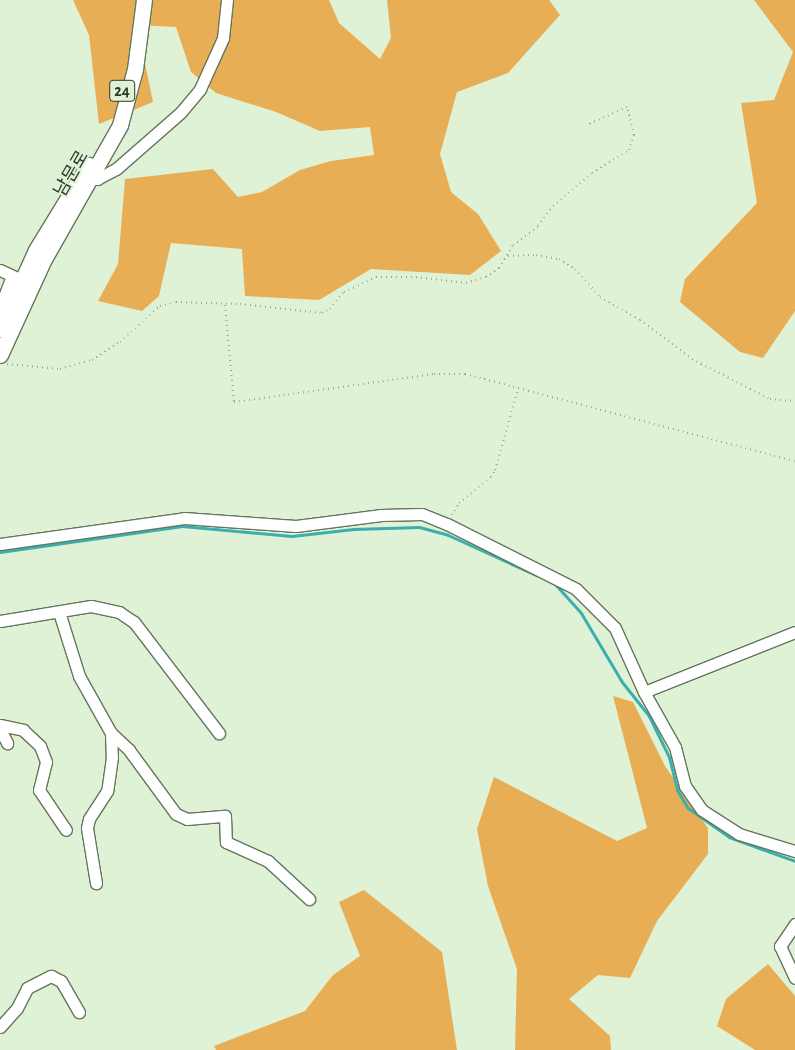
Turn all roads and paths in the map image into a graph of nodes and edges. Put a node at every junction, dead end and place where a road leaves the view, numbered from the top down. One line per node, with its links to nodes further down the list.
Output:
1 (137, 0): 5 (main road, 남문로 / 24)
2 (144, 0): 5 (main road, 남문로 / 24)
3 (227, 0): 5 (street)
4 (589, 124): 6 (path)
5 (87, 176): 8 (main road, 남문로 / 24)
6 (508, 256): 9 (path); 15 (path)
7 (0, 270): 8 (street)
8 (21, 280): 10 (street); 11 (main road, 남문로 / 24); 12 (main road, 남문로 / 24)
9 (225, 305): 13 (path); 14 (path)
10 (0, 307)
11 (0, 329)
12 (0, 355)
13 (0, 364)
14 (518, 389): 16 (path); 17 (path)
15 (795, 401)
16 (795, 461)
17 (447, 524): 18 (street); 22 (street)
18 (0, 544)
19 (59, 612): 20 (street); 24 (street); 25 (street)
20 (0, 621)
21 (795, 632): 22 (street)
22 (644, 692): 28 (street)
23 (0, 727): 26 (street); 27 (street)
24 (111, 733): 29 (street); 30 (street)
25 (219, 733)
26 (8, 743)
27 (66, 830)
28 (795, 851)
29 (96, 883)
30 (309, 899)
31 (795, 924): 32 (street)
32 (795, 978)
33 (79, 1012): 34 (street)
34 (0, 1027)

